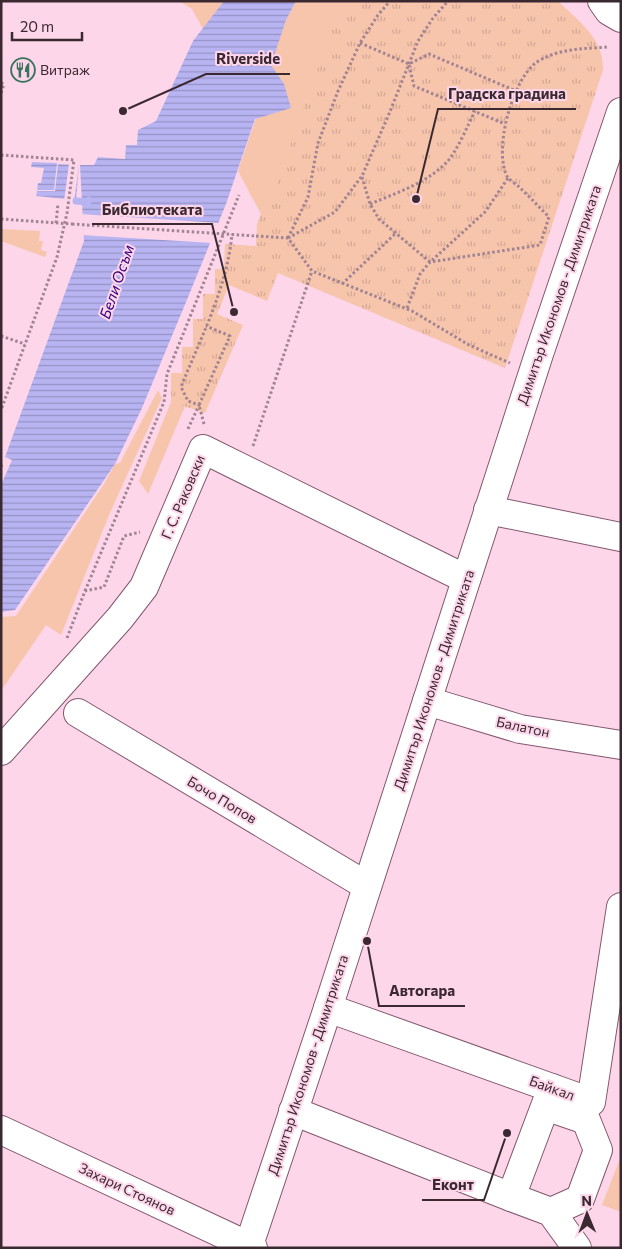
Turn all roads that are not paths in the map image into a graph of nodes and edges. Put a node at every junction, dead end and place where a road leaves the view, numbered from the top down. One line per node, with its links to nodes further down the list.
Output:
1 (621, 112): 2 (street, Димитър Икономов - Димитриката)
2 (488, 510): 3 (street); 4 (street, Димитър Икономов - Димитриката)
3 (621, 537)
4 (466, 579): 5 (street, Димитър Икономов - Димитриката); 8 (street, Г. С. Раковски)
5 (427, 701): 7 (street, Балатон); 9 (street, Димитър Икономов - Димитриката)
6 (78, 713): 9 (street, Бочо Попов)
7 (621, 745)
8 (1, 751)
9 (367, 886): 11 (street, Димитър Икономов - Димитриката)
10 (621, 907): 12 (street, Байкал)
11 (328, 1008): 12 (street, Байкал); 13 (street, Димитър Икономов - Димитриката)
12 (548, 1097): 15 (street); 16 (street)
13 (293, 1111): 15 (street); 17 (street, Димитър Икономов - Димитриката)
14 (1, 1130): 17 (street, Захари Стоянов)
15 (511, 1197): 16 (street)
16 (551, 1212): 18 (street)
17 (250, 1247)
18 (577, 1248)

